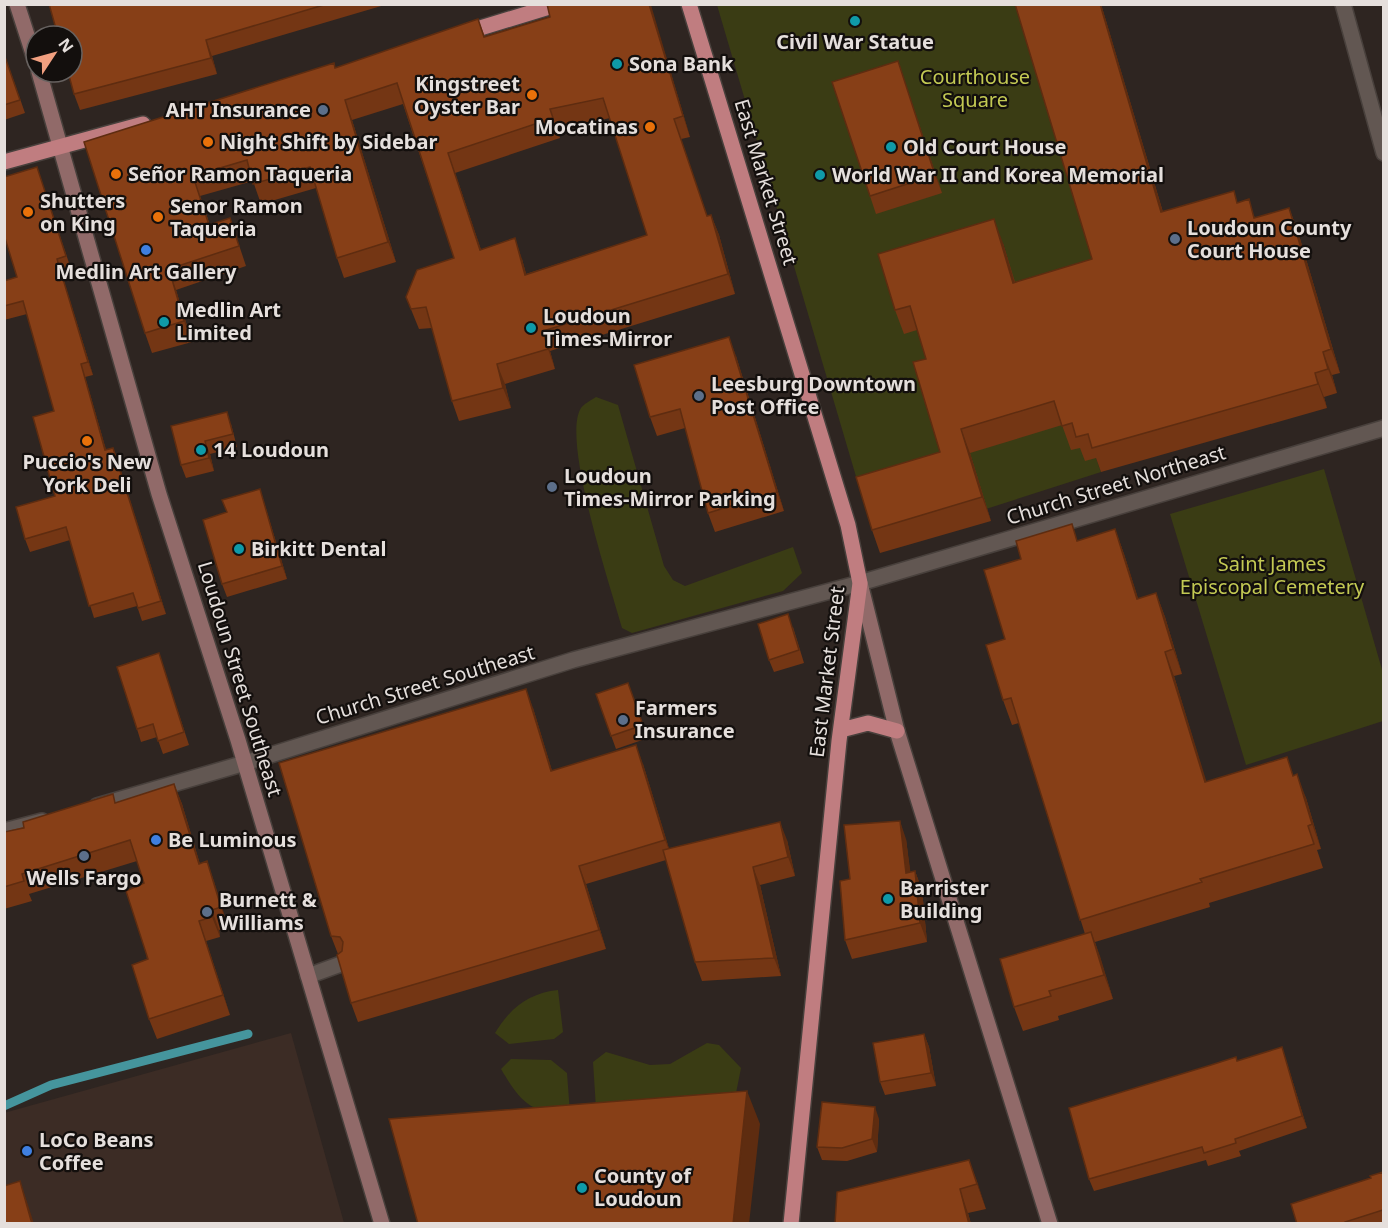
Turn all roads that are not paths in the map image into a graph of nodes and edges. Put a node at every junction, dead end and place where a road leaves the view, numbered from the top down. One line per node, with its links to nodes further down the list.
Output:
1 (17, 4): 5 (main road)
2 (559, 4): 6 (main road)
3 (689, 4): 13 (main road, East Market Street)
4 (1343, 4): 10 (street)
5 (24, 26)
6 (446, 38)
7 (43, 84): 9 (main road, Loudoun Street Southeast)
8 (153, 121): 9 (main road)
9 (61, 146): 11 (main road); 16 (main road, Loudoun Street Southeast)
10 (1383, 153)
11 (4, 162)
12 (1383, 428): 13 (street, Church Street Northeast)
13 (860, 583): 14 (main road, East Market Street); 15 (main road); 16 (street, Church Street Southeast)
14 (841, 730): 15 (main road); 23 (main road, East Market Street)
15 (897, 731): 24 (main road)
16 (245, 764): 17 (street, Church Street Southeast); 21 (main road, Loudoun Street Southeast)
17 (84, 809)
18 (52, 818): 19 (street)
19 (4, 831)
20 (341, 964): 21 (street)
21 (308, 976): 22 (main road, Loudoun Street Southeast)
22 (382, 1224)
23 (791, 1224)
24 (1050, 1224)

